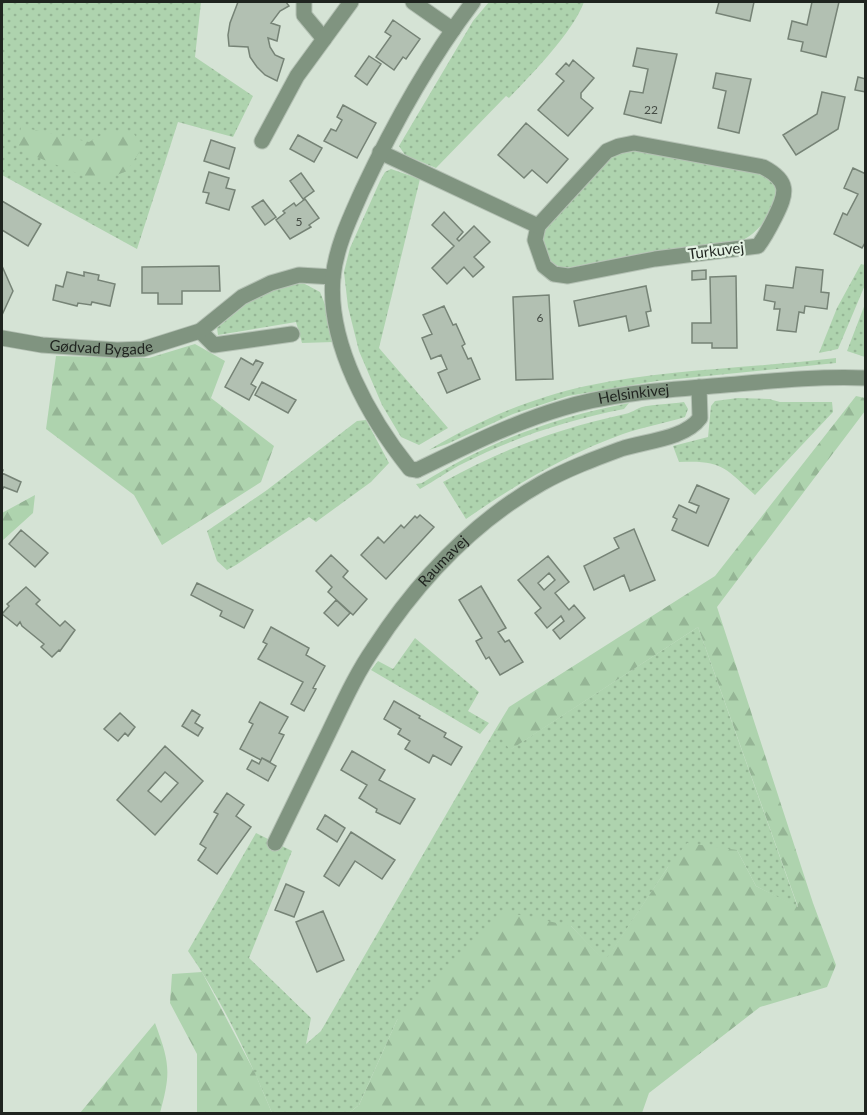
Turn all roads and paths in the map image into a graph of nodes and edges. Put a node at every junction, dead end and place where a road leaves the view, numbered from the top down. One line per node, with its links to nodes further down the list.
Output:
1 (304, 2): 6 (street)
2 (351, 2): 6 (street)
3 (413, 2): 5 (street)
4 (473, 2): 5 (street)
5 (453, 30): 8 (street)
6 (324, 39): 7 (street)
7 (262, 141)
8 (380, 152): 9 (street); 10 (street)
9 (538, 226): 9 (street, Turkuvej)
10 (333, 277): 11 (street, Gødvad Bygade); 15 (street, Helsinkivej)
11 (200, 331): 12 (street); 13 (street, Gødvad Bygade)
12 (292, 334)
13 (2, 338)
14 (866, 378): 15 (street, Helsinkivej)
15 (699, 387): 16 (street, Raumavej)
16 (275, 843)

